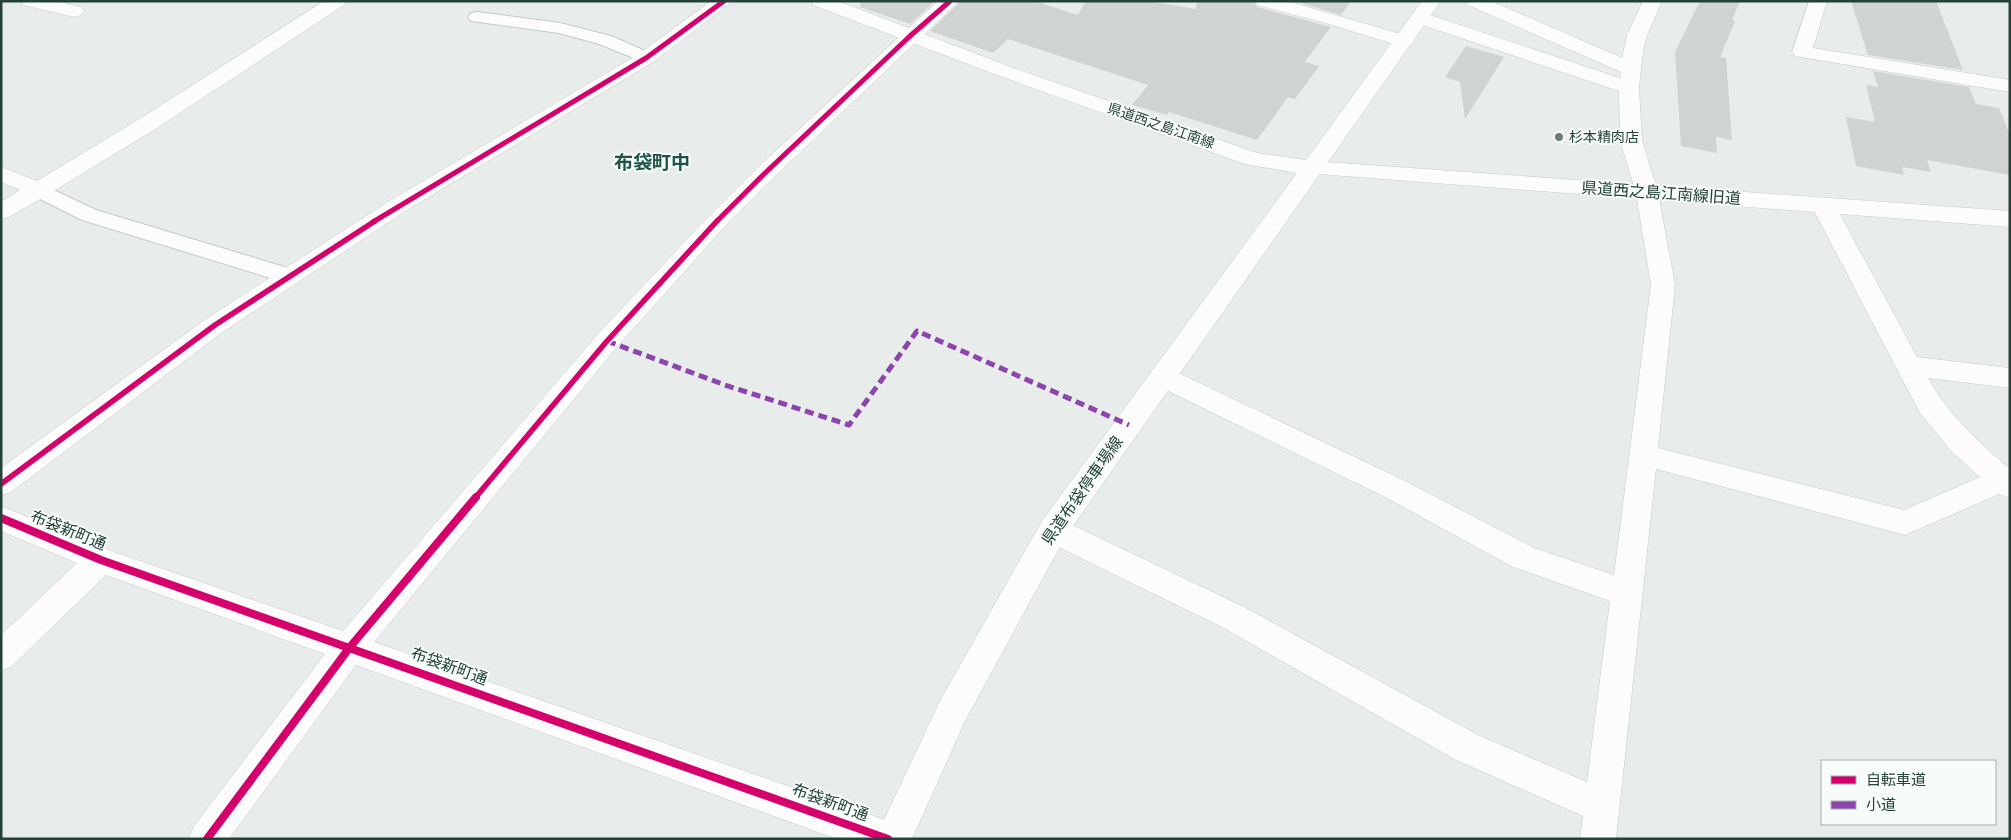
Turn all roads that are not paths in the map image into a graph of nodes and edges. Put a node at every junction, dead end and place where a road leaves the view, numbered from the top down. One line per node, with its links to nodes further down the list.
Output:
1 (30, 1): 11 (street)
2 (337, 1): 21 (street)
3 (724, 1): 16 (street)
4 (820, 1): 14 (street, 県道西之島江南線)
5 (950, 1): 14 (street)
6 (1264, 1): 15 (street)
7 (1432, 1): 13 (street)
8 (1475, 1): 17 (street)
9 (1653, 1): 17 (street)
10 (1818, 1): 18 (street)
11 (74, 11)
12 (477, 17): 16 (lane)
13 (1420, 18): 15 (street); 17 (street)
14 (909, 37): 19 (street, 県道西之島江南線); 37 (street)
15 (1404, 41): 19 (street)
16 (646, 58): 26 (street)
17 (1630, 78): 22 (street)
18 (2010, 86)
19 (1313, 168): 22 (street, 県道西之島江南線旧道); 28 (street, 県道布袋停車場線)
20 (1, 174): 21 (street)
21 (39, 190): 24 (street); 26 (lane)
22 (1647, 193): 23 (street, 県道西之島江南線旧道); 30 (street)
23 (1823, 206): 25 (street, 県道西之島江南線旧道); 27 (street)
24 (1, 212)
25 (2010, 219)
26 (290, 276): 32 (street)
27 (1908, 366): 29 (street); 31 (street)
28 (1163, 377): 34 (street, 県道布袋停車場線); 36 (street)
29 (2010, 378)
30 (1644, 455): 31 (street); 36 (street)
31 (2006, 483)
32 (1, 484)
33 (1, 518): 35 (street, 布袋新町通)
34 (1054, 530): 39 (street); 42 (street, 県道布袋停車場線)
35 (101, 560): 37 (street, 布袋新町通); 38 (street)
36 (1627, 592): 39 (street)
37 (350, 646): 40 (street); 41 (street, 布袋新町通)
38 (1, 656)
39 (1602, 806): 43 (street)
40 (207, 839)
41 (888, 839)
42 (893, 839)
43 (1598, 839)

